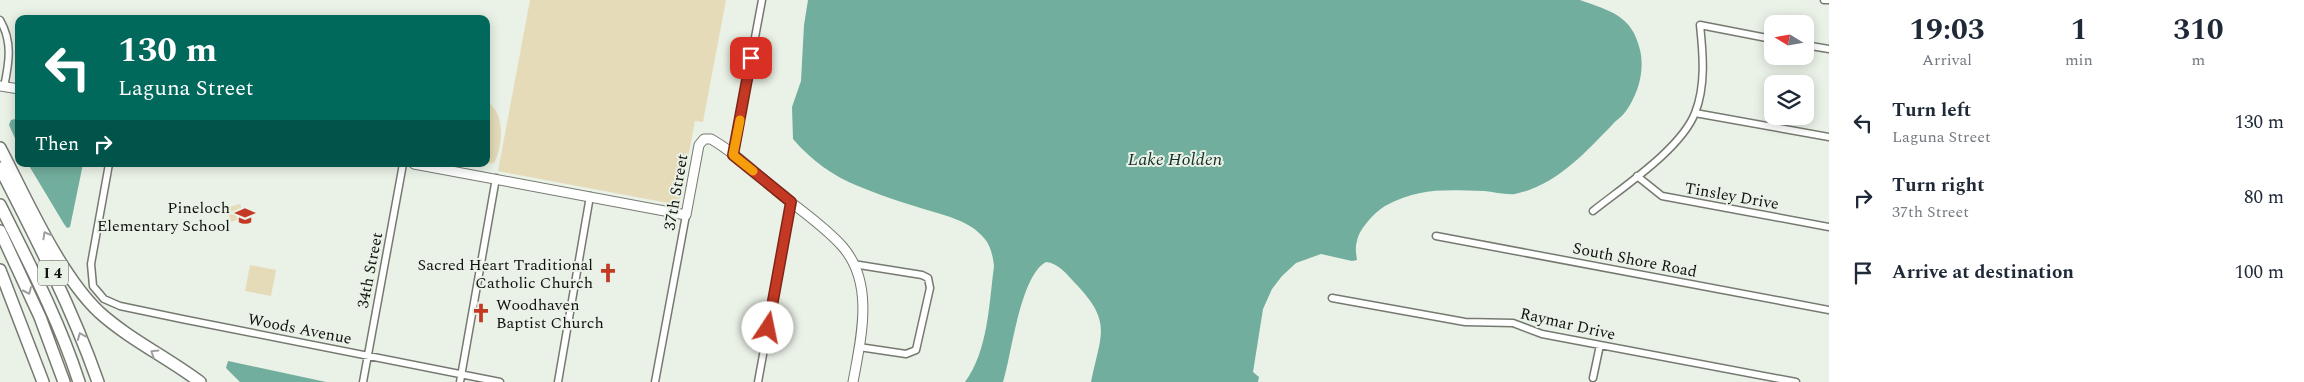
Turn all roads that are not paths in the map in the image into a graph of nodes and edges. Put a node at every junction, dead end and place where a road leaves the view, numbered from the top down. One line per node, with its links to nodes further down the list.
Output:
1 (762, 0): 13 (street)
2 (1824, 0): 3 (street)
3 (1829, 0)
4 (0, 20): 8 (street)
5 (1764, 37): 10 (street)
6 (1814, 46): 7 (street)
7 (1829, 49)
8 (2, 86): 9 (street)
9 (15, 88)
10 (1695, 113): 11 (street); 18 (street)
11 (1829, 137)
12 (0, 148): 41 (highway, one-way to 12)
13 (733, 155): 21 (street); 24 (street, 37th Street)
14 (108, 167): 34 (street, Woods Avenue)
15 (402, 167): 34 (street, 34th Street)
16 (432, 167): 19 (street)
17 (0, 168): 40 (highway, I 4, one-way to 17)
18 (1637, 176): 23 (street); 25 (street, Tinsley Drive)
19 (496, 178): 20 (street); 35 (street)
20 (590, 196): 24 (street); 44 (street)
21 (791, 202): 28 (street); 46 (street)
22 (0, 205): 39 (highway)
23 (1593, 211)
24 (686, 215): 45 (street, 37th Street)
25 (1829, 227)
26 (0, 232): 38 (highway, one-way to 38)
27 (1436, 236): 31 (street, South Shore Road)
28 (853, 264): 33 (street); 33 (street)
29 (0, 270): 37 (highway)
30 (1332, 298): 32 (street, Raymar Drive)
31 (1829, 310)
32 (1600, 345): 36 (street); 48 (street, Raymar Drive)
33 (860, 347): 47 (street)
34 (367, 356): 35 (street, Woods Avenue); 42 (street, 34th Street)
35 (460, 378): 43 (street, Woods Avenue)
36 (1593, 378)
37 (43, 382)
38 (64, 382)
39 (78, 382)
40 (98, 382)
41 (200, 382)
42 (363, 382)
43 (500, 382)
44 (558, 382)
45 (655, 382)
46 (758, 382)
47 (853, 382)
48 (1796, 382)

